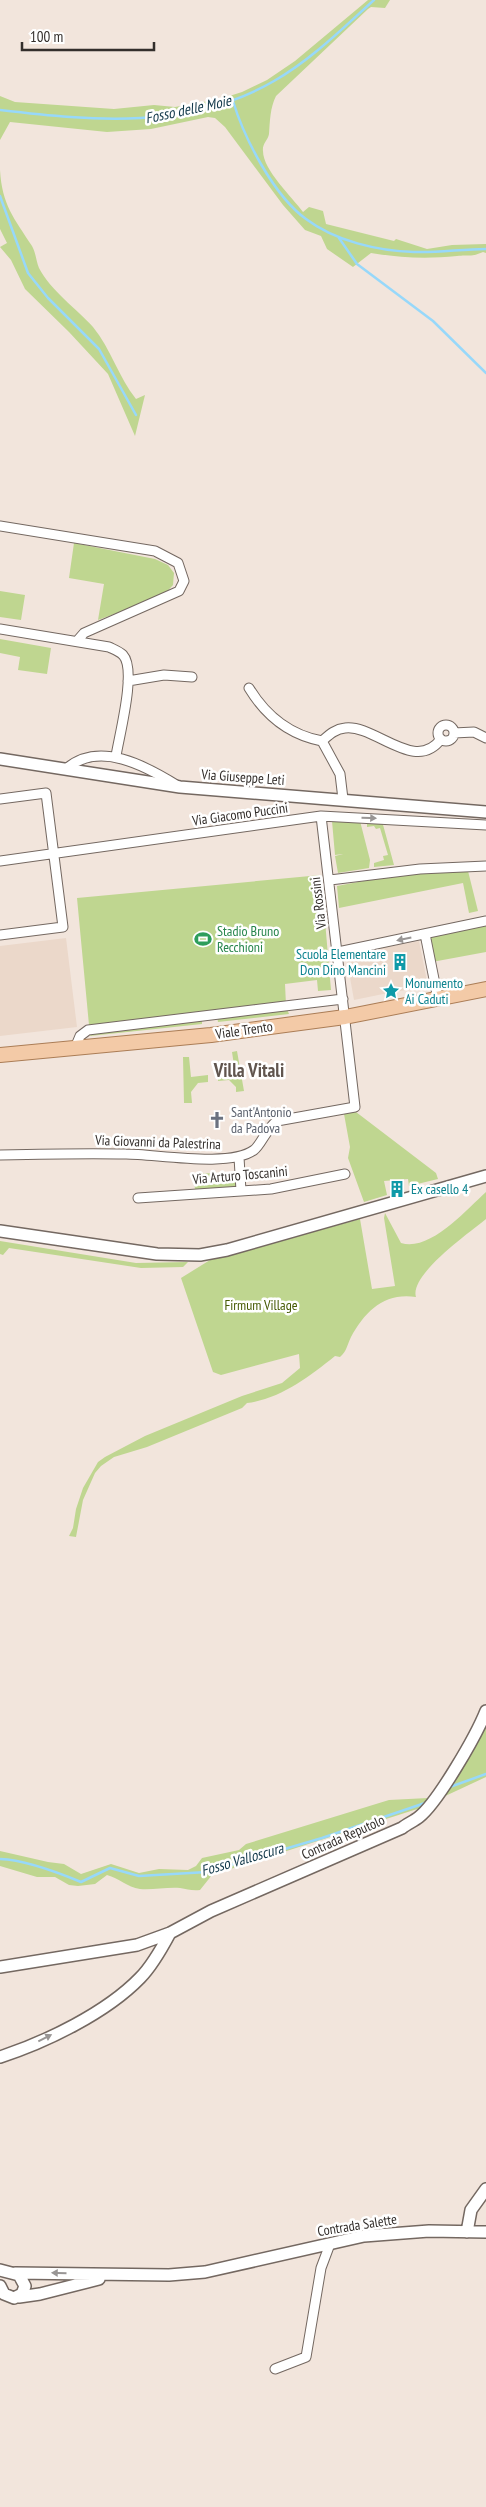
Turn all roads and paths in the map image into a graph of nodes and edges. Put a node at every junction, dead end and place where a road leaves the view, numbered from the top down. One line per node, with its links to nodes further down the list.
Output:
1 (0, 526): 3 (street)
2 (0, 629): 3 (street)
3 (76, 641): 5 (street)
4 (192, 677): 5 (street)
5 (128, 681): 9 (street)
6 (249, 688): 8 (street)
7 (486, 738): 8 (street)
8 (322, 741): 14 (street)
9 (116, 756): 11 (street); 12 (street)
10 (0, 759): 11 (street, Via Giuseppe Leti)
11 (66, 769): 12 (street, Via Giuseppe Leti)
12 (180, 787): 14 (street, Via Giuseppe Leti)
13 (0, 799): 18 (street)
14 (343, 799): 15 (street, Via Giuseppe Leti)
15 (486, 812)
16 (321, 816): 17 (street, Via Giacomo Puccini, one-way to 17); 18 (street, Via Giacomo Puccini); 21 (street, Via Rossini)
17 (486, 825)
18 (54, 854): 19 (street, Via Giacomo Puccini); 24 (street)
19 (0, 861)
20 (486, 866): 21 (street)
21 (330, 880): 25 (street, Via Rossini)
22 (486, 921): 23 (street)
23 (425, 934): 25 (street, one-way to 25); 28 (street)
24 (0, 935)
25 (338, 952): 27 (street, Via Rossini)
26 (486, 990): 28 (main road, Viale Trento)
27 (343, 999): 29 (street, Via Rossini); 30 (street)
28 (438, 999): 29 (main road, Viale Trento)
29 (345, 1017): 30 (main road, Viale Trento); 33 (street, Via Giovanni da Palestrina)
30 (75, 1048): 31 (main road, Viale Trento)
31 (0, 1055)
32 (0, 1155): 33 (street, Via Giovanni da Palestrina)
33 (239, 1157): 36 (street)
34 (345, 1174): 36 (street, Via Arturo Toscanini)
35 (483, 1178): 38 (street)
36 (241, 1191): 37 (street, Via Arturo Toscanini)
37 (138, 1198)
38 (0, 1231)
39 (486, 1711): 40 (street, Contrada Reputolo)
40 (170, 1933): 41 (street); 42 (street, Contrada Reputolo, one-way to 40)
41 (0, 1967)
42 (0, 2057)
43 (486, 2189): 44 (street)
44 (467, 2232): 45 (street, Contrada Salette); 46 (street, Contrada Salette)
45 (486, 2232)
46 (330, 2244): 48 (street, Contrada Salette); 52 (street)
47 (9, 2272): 48 (street, one-way to 47); 49 (street); 50 (street)
48 (125, 2275): 50 (street)
49 (0, 2287): 50 (street)
50 (16, 2297): 51 (street)
51 (0, 2306)
52 (275, 2369)

